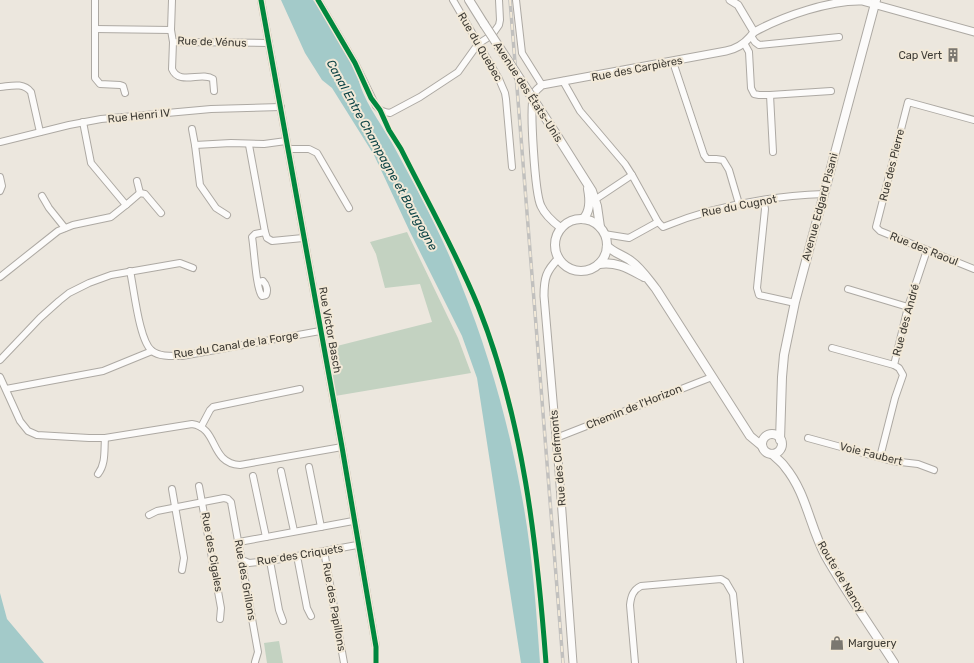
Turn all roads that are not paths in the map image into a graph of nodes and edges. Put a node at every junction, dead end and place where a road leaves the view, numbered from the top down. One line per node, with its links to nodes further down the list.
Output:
1 (95, 0): 11 (street)
2 (172, 0): 12 (street, Rue de Vénus)
3 (262, 0): 17 (street, Rue Victor Basch)
4 (318, 0): 19 (street)
5 (453, 0): 19 (street, Rue du Quebec)
6 (469, 0): 43 (main road, Avenue des États-Unis, bridge)
7 (499, 0): 19 (street)
8 (516, 0): 22 (street)
9 (730, 0): 14 (street)
10 (875, 2): 13 (street, Rue des Carpières); 14 (street, Rue des Carpières); 46 (main road, Avenue Edgard Pisani)
11 (95, 30): 12 (street); 26 (street)
12 (171, 30): 16 (street, Rue de Vénus)
13 (974, 32)
14 (752, 34): 15 (street); 18 (street, Rue des Carpières)
15 (839, 37)
16 (173, 42): 17 (street, Rue de Vénus); 24 (street)
17 (269, 43): 28 (street, Rue Victor Basch)
18 (744, 43): 20 (street, Rue des Carpières); 27 (street)
19 (478, 44): 39 (street, Rue du Quebec)
20 (672, 62): 21 (street, Rue des Carpières); 50 (street)
21 (563, 81): 22 (street, Rue des Carpières); 40 (street)
22 (542, 85): 59 (street)
23 (0, 87): 32 (street)
24 (214, 91)
25 (831, 92): 27 (street)
26 (125, 93)
27 (770, 95): 38 (street)
28 (280, 107): 30 (street, Rue Henri IV); 33 (street, Rue Victor Basch)
29 (974, 120): 57 (street, Rue des Pierre)
30 (83, 122): 32 (street, Rue Henri IV); 51 (street)
31 (192, 128): 35 (street)
32 (40, 132): 34 (street, Rue Henri IV)
33 (286, 141): 36 (street); 37 (street, Rue Victor Basch)
34 (0, 142)
35 (195, 145): 36 (street); 54 (street)
36 (249, 145): 61 (street)
37 (288, 149): 52 (street); 62 (street, Rue Victor Basch)
38 (773, 152)
39 (512, 167)
40 (632, 175): 48 (street); 56 (street)
41 (0, 177): 44 (street)
42 (137, 181): 45 (street)
43 (588, 184): 48 (main road, Avenue des États-Unis); 55 (main road)
44 (0, 191)
45 (140, 193): 51 (street); 53 (street)
46 (824, 194): 49 (street, Rue du Cugnot); 74 (main road, Avenue Edgard Pisani)
47 (42, 196): 58 (street)
48 (596, 199): 60 (main road, Avenue des États-Unis)
49 (763, 200): 50 (street, Rue du Cugnot); 74 (street)
50 (739, 204): 56 (street, Rue du Cugnot)
51 (126, 205): 58 (street)
52 (349, 208)
53 (161, 213)
54 (227, 215)
55 (584, 219): 59 (main road); 60 (main road)
56 (658, 222): 60 (street, Rue du Cugnot)
57 (876, 227): 64 (street, Rue des Raoul)
58 (64, 228): 70 (street)
59 (561, 228): 65 (main road)
60 (602, 230): 63 (main road)
61 (265, 232): 62 (street); 72 (street)
62 (303, 238): 76 (street, Rue Victor Basch)
63 (607, 246): 66 (main road); 71 (main road)
64 (927, 250): 68 (street, Rue des Raoul); 75 (street, Rue des André)
65 (559, 258): 66 (main road); 90 (street, Rue des Clefmonts)
66 (599, 264): 71 (main road)
67 (193, 268): 69 (street)
68 (974, 269)
69 (130, 271): 78 (street); 79 (street)
70 (0, 277)
71 (648, 279): 82 (main road)
72 (258, 282)
73 (848, 289): 75 (street)
74 (795, 303): 85 (main road, Avenue Edgard Pisani)
75 (908, 307): 80 (street, Rue des André)
76 (320, 331): 78 (street, Rue du Canal de la Forge); 94 (street, Rue Victor Basch)
77 (832, 348): 80 (street)
78 (152, 351): 83 (street)
79 (0, 360)
80 (894, 365): 97 (street, Rue des André)
81 (0, 377): 83 (street)
82 (712, 377): 87 (main road); 90 (street, Chemin de l'Horizon)
83 (6, 389): 89 (street)
84 (300, 389): 86 (street)
85 (782, 417): 88 (main road); 92 (main road, Avenue Edgard Pisani)
86 (201, 427): 89 (street); 94 (street)
87 (745, 429): 88 (main road); 93 (main road)
88 (768, 436): 92 (main road); 93 (main road)
89 (105, 438): 102 (street)
90 (556, 438): 126 (street, Rue des Clefmonts)
91 (808, 438): 97 (street, Voie Faubert)
92 (780, 440): 95 (main road)
93 (762, 446): 96 (main road)
94 (342, 447): 109 (street, Rue Victor Basch)
95 (780, 449): 96 (main road); 99 (main road, Route de Nancy)
96 (772, 454): 99 (main road, Route de Nancy)
97 (880, 457): 100 (street, Voie Faubert)
98 (308, 466): 110 (street)
99 (785, 466): 129 (main road, Route de Nancy)
100 (934, 470)
101 (281, 471): 111 (street)
102 (98, 474)
103 (253, 476): 112 (street)
104 (199, 486): 106 (street, Rue des Cigales)
105 (172, 489): 107 (street)
106 (203, 502): 107 (street); 113 (street, Rue des Grillons); 121 (street, Rue des Cigales)
107 (176, 508): 108 (street); 119 (street)
108 (149, 515)
109 (353, 521): 110 (street, Rue des Criquets); 114 (street, Rue Victor Basch)
110 (321, 527): 111 (street, Rue des Criquets)
111 (294, 532): 112 (street, Rue des Criquets)
112 (266, 536): 113 (street, Rue des Criquets)
113 (239, 542): 117 (street, Rue des Grillons)
114 (357, 545): 115 (street, Rue des Criquets); 125 (street, Rue Victor Basch)
115 (324, 551): 116 (street, Rue des Criquets); 124 (street, Rue des Papillons)
116 (297, 556): 118 (street, Rue des Criquets); 120 (street)
117 (242, 560): 118 (street, Rue des Criquets); 123 (street, Rue des Grillons)
118 (270, 561): 122 (street)
119 (182, 570)
120 (311, 616)
121 (220, 619)
122 (283, 621)
123 (255, 662)
124 (344, 663)
125 (376, 663)
126 (573, 663)
127 (635, 663): 128 (street)
128 (740, 663)
129 (894, 663)

